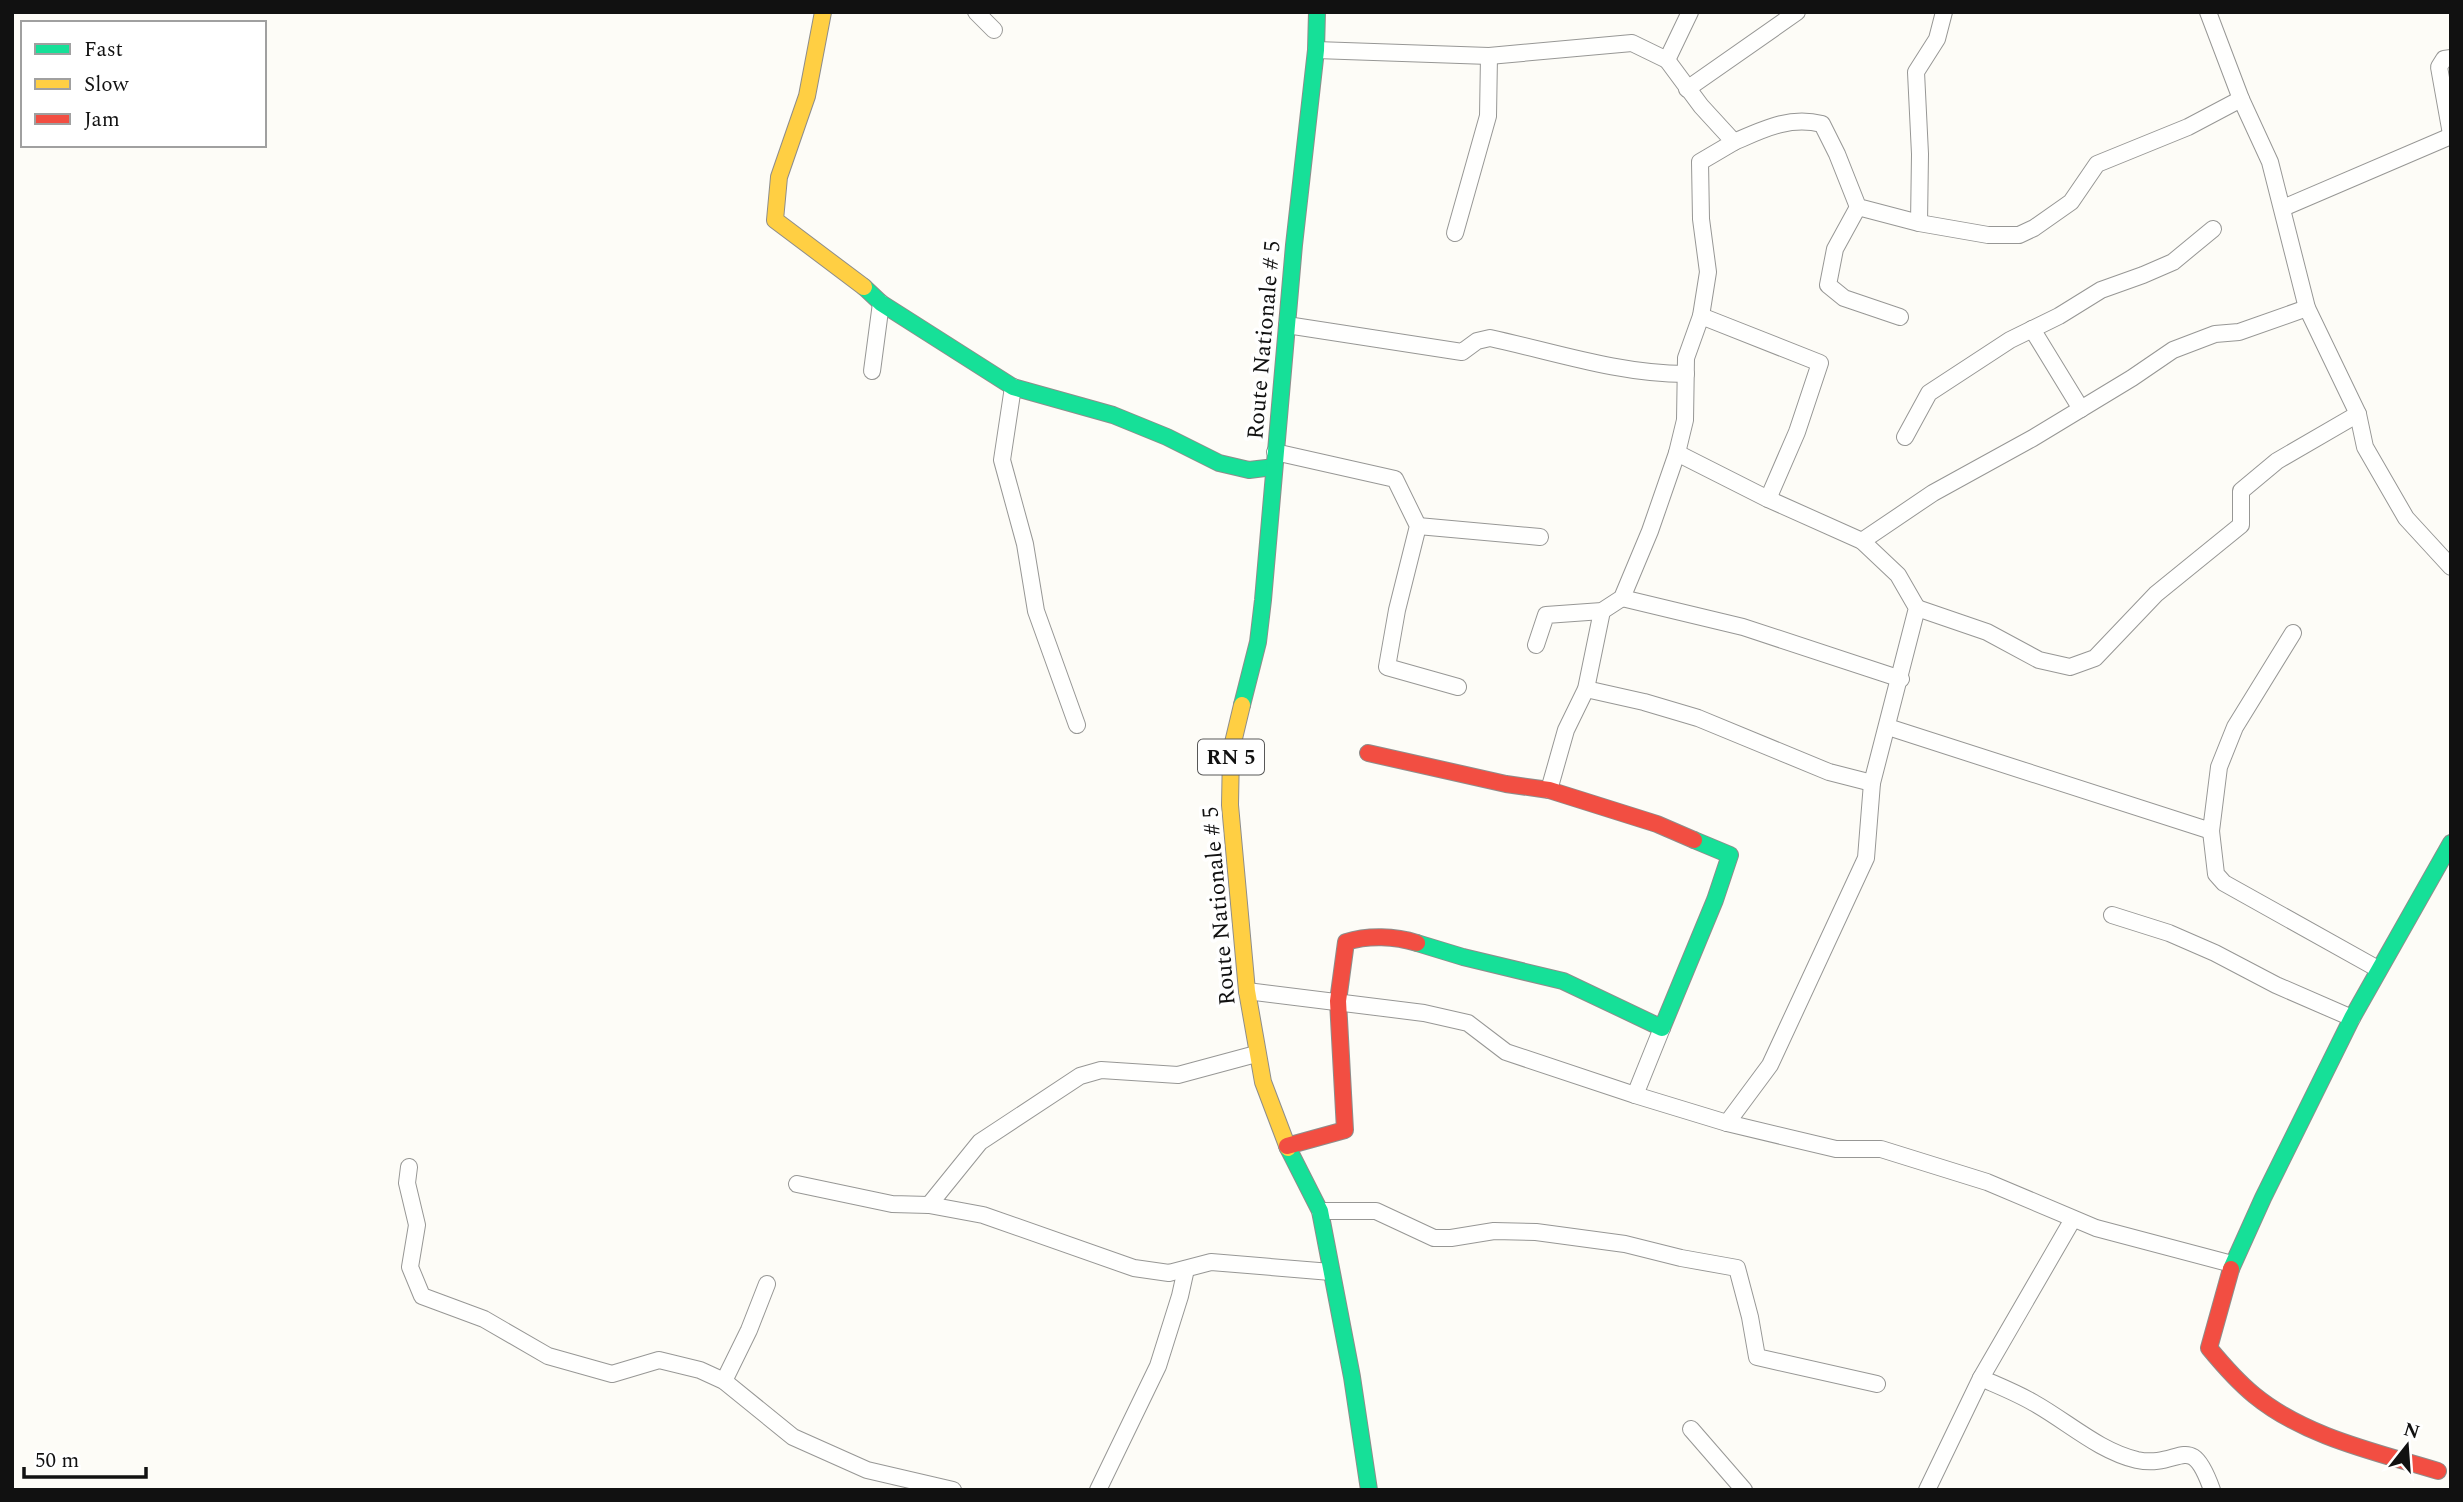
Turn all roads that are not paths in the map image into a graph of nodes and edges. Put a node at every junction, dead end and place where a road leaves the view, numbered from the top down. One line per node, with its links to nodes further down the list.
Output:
1 (823, 12): 22 (street)
2 (976, 12): 8 (street)
3 (1317, 12): 9 (street, Route Nationale # 5 / RN 5)
4 (1690, 12): 12 (street)
5 (1797, 12): 13 (street)
6 (1944, 12): 19 (street)
7 (2208, 12): 14 (street)
8 (994, 30)
9 (1316, 50): 10 (street); 26 (street, Route Nationale # 5 / RN 5)
10 (1489, 56): 12 (street); 21 (street)
11 (2451, 58): 15 (street)
12 (1667, 60): 13 (street)
13 (1687, 89): 16 (street)
14 (2241, 99): 18 (street); 19 (street)
15 (2451, 135): 18 (street)
16 (1734, 142): 17 (street); 24 (street)
17 (1858, 207): 19 (street); 25 (street)
18 (2283, 208): 23 (street)
19 (1919, 223)
20 (2213, 229): 27 (street)
21 (1455, 233)
22 (881, 303): 28 (street); 30 (street)
23 (2307, 308): 31 (street); 32 (street)
24 (1701, 316): 29 (street); 36 (street)
25 (1900, 317)
26 (1287, 325): 29 (street); 35 (street, Route Nationale # 5 / RN 5)
27 (2032, 329): 31 (street); 33 (street)
28 (872, 371)
29 (1686, 374): 34 (street)
30 (1013, 387): 35 (street); 49 (street)
31 (2081, 409): 39 (street)
32 (2358, 414): 40 (street); 42 (street)
33 (1905, 438)
34 (1677, 453): 36 (street); 41 (street)
35 (1275, 460): 37 (street); 58 (street, Route Nationale # 5 / RN 5)
36 (1768, 499): 39 (street)
37 (1418, 526): 38 (street); 47 (street)
38 (1540, 537)
39 (1862, 541): 42 (street)
40 (2451, 567)
41 (1622, 598): 43 (street); 46 (street)
42 (1917, 608): 46 (street)
43 (1602, 611): 45 (street); 48 (street)
44 (2292, 633): 54 (street)
45 (1536, 645)
46 (1901, 678): 50 (street)
47 (1458, 687)
48 (1587, 689): 52 (street); 53 (street)
49 (1077, 725)
50 (1888, 727): 52 (street); 54 (street)
51 (1368, 753): 53 (street)
52 (1872, 783): 64 (street)
53 (1549, 790): 61 (street)
54 (2211, 831): 57 (street)
55 (2451, 844): 57 (street)
56 (2112, 915): 60 (street)
57 (2378, 969): 60 (street)
58 (1247, 991): 59 (street); 62 (street, Route Nationale # 5 / RN 5)
59 (1338, 1001): 61 (street); 63 (street); 65 (street)
60 (2352, 1018): 71 (street)
61 (1662, 1028): 63 (street)
62 (1256, 1054): 65 (street, Route Nationale # 5 / RN 5); 68 (street)
63 (1635, 1095): 64 (street)
64 (1727, 1123): 70 (street)
65 (1287, 1146): 69 (street, Route Nationale # 5 / RN 5)
66 (409, 1167): 76 (street)
67 (797, 1184): 68 (street)
68 (929, 1205): 72 (street)
69 (1320, 1211): 73 (street, Route Nationale # 5 / RN 5); 77 (street)
70 (2073, 1219): 71 (street); 75 (street)
71 (2232, 1264): 79 (street)
72 (1186, 1269): 73 (street); 81 (street)
73 (1331, 1272): 82 (street, Route Nationale # 5 / RN 5)
74 (767, 1284): 76 (street)
75 (1981, 1378): 84 (street); 85 (street)
76 (724, 1381): 80 (street)
77 (1877, 1384)
78 (1691, 1429): 83 (street)
79 (2438, 1471)
80 (953, 1490)
81 (1098, 1490)
82 (1369, 1490)
83 (1744, 1490)
84 (1927, 1490)
85 (2212, 1490)

